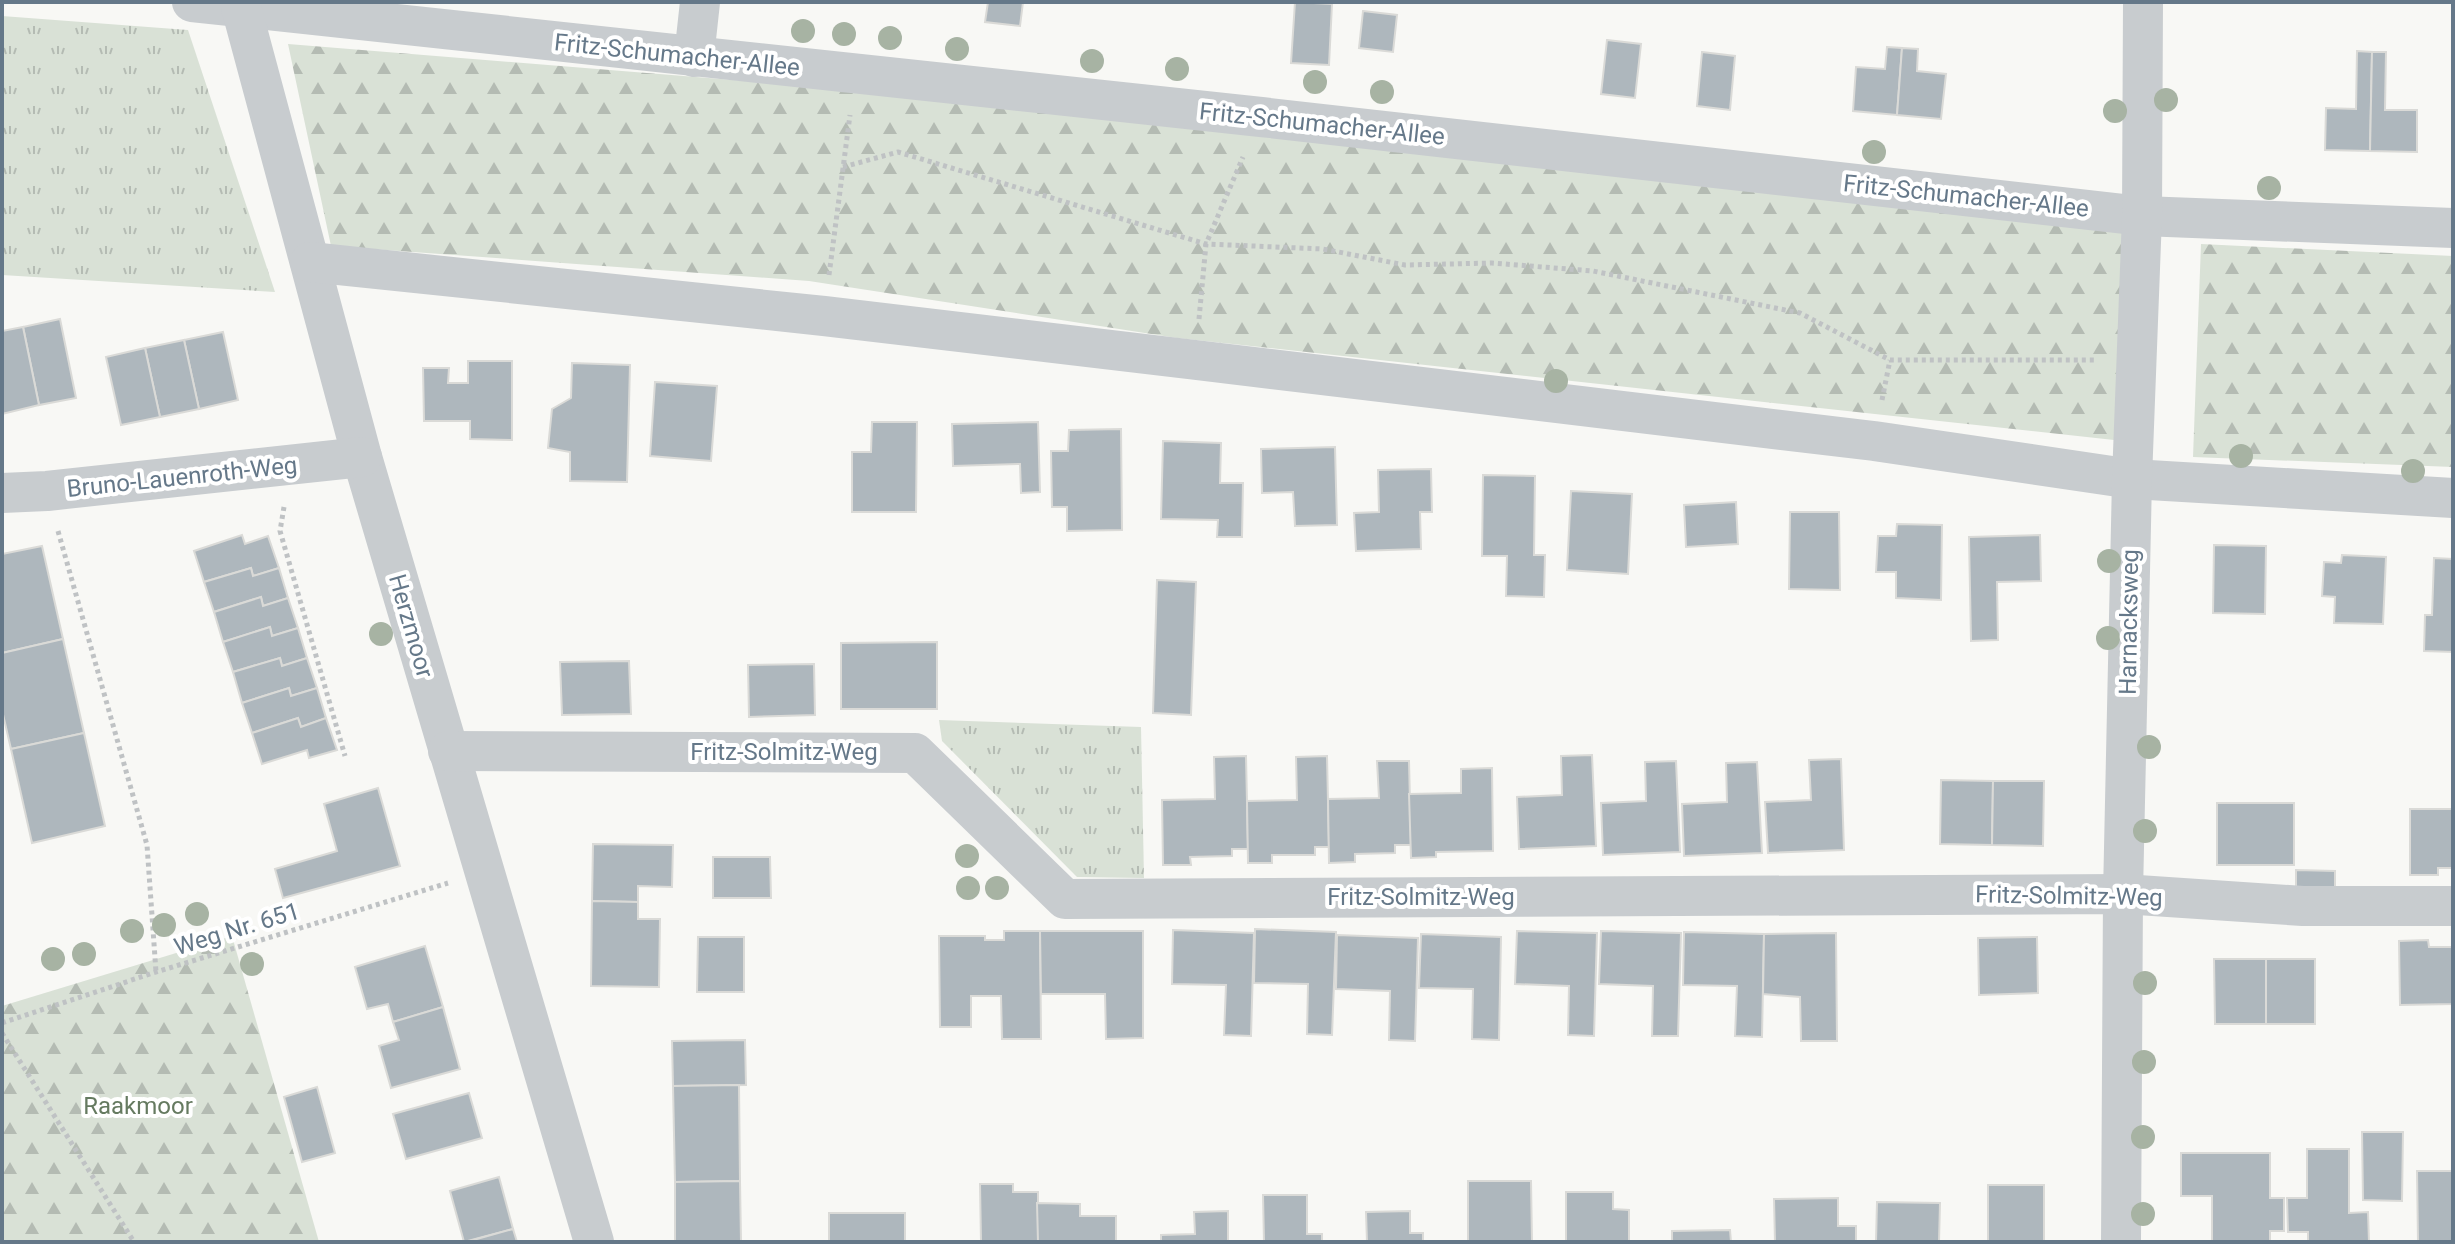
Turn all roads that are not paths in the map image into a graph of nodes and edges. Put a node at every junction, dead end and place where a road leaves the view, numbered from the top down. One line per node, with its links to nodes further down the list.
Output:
1 (192, 2): 4 (street, Fritz-Schumacher-Allee)
2 (700, 2): 5 (street)
3 (2143, 2): 6 (street, Harnacksweg)
4 (241, 7): 5 (street, Fritz-Schumacher-Allee); 8 (street, Herzmoor)
5 (694, 57): 6 (street, Fritz-Schumacher-Allee)
6 (2142, 216): 7 (street, Fritz-Schumacher-Allee); 10 (street, Harnacksweg)
7 (2453, 228)
8 (310, 262): 9 (street, Herzmoor); 10 (street)
9 (362, 457): 11 (street, Bruno-Lauenroth-Weg); 13 (street, Herzmoor)
10 (2132, 479): 12 (street); 14 (street, Harnacksweg)
11 (2, 493)
12 (2453, 498)
13 (448, 751): 14 (street, Fritz-Solmitz-Weg); 16 (street, Herzmoor)
14 (2123, 894): 15 (street, Fritz-Solmitz-Weg); 17 (street, Harnacksweg)
15 (2453, 906)
16 (594, 1242)
17 (2121, 1242)

